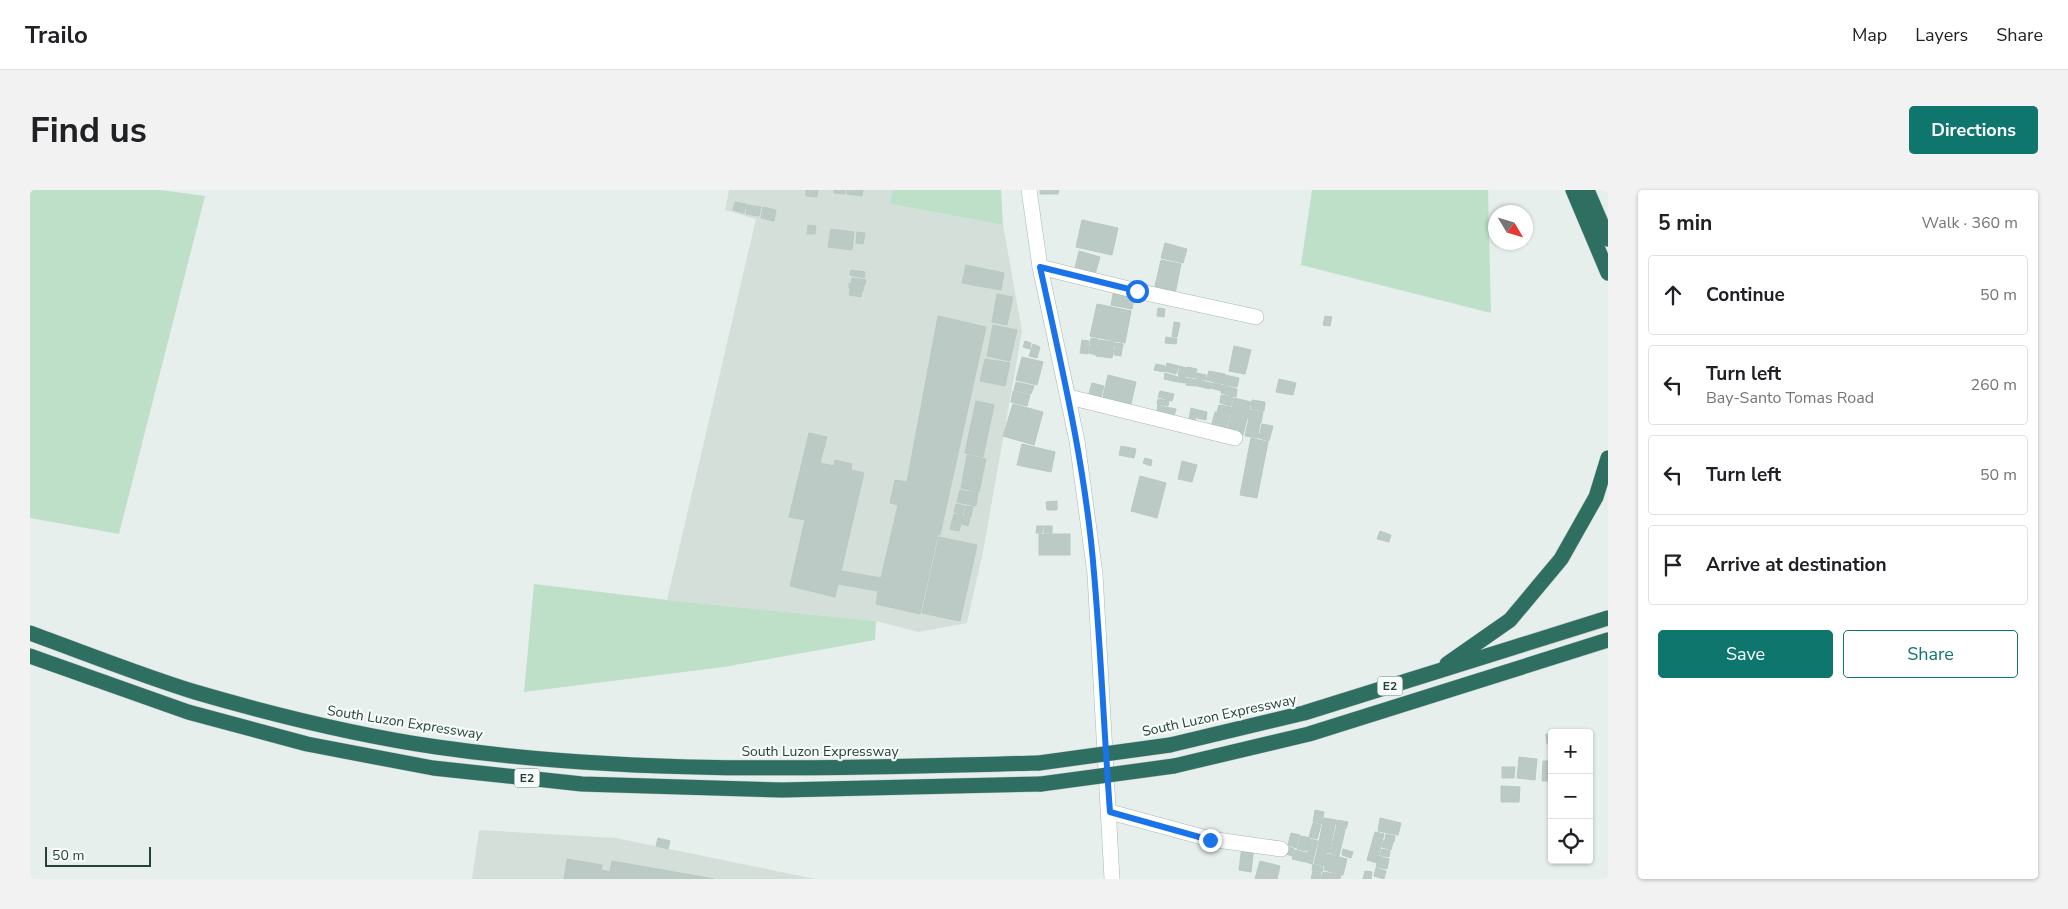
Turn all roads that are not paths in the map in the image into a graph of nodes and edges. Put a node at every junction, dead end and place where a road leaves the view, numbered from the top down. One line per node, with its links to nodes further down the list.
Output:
1 (1029, 190): 5 (main road)
2 (1573, 190): 6 (highway)
3 (1587, 190): 4 (highway)
4 (1608, 240)
5 (1040, 267): 7 (main road); 8 (main road)
6 (1608, 273)
7 (1256, 317)
8 (1069, 398): 9 (main road); 16 (main road)
9 (1235, 438)
10 (1608, 458): 15 (highway)
11 (1608, 618): 15 (highway, South Luzon Expressway / E2)
12 (30, 633): 15 (highway, South Luzon Expressway / E2, bridge)
13 (1608, 640): 14 (highway, E2, bridge)
14 (30, 656)
15 (1436, 672)
16 (1110, 812): 17 (main road); 18 (main road)
17 (1281, 849)
18 (1112, 879)

